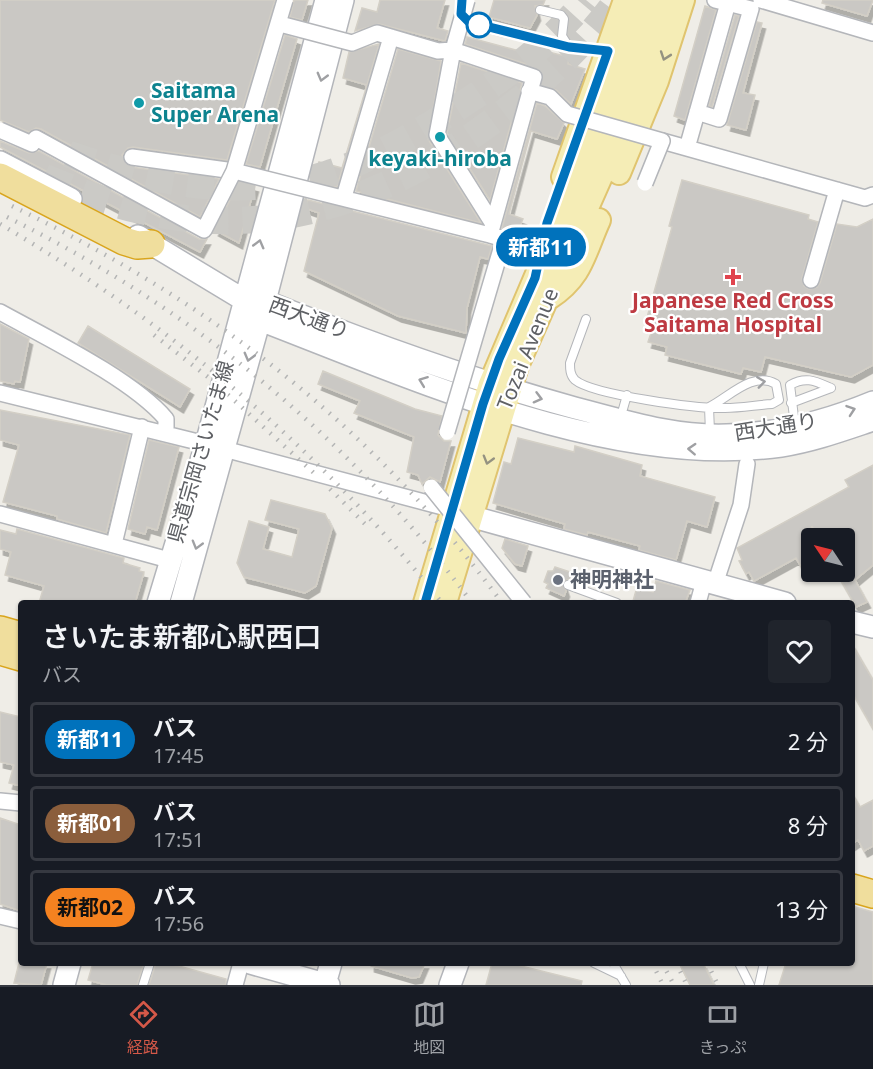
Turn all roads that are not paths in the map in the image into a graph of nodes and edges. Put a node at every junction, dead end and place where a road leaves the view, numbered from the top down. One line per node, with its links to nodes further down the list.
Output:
1 (285, 0): 14 (street, bridge)
2 (326, 0): 39 (street, one-way to 2)
3 (343, 0): 39 (street, one-way to 39)
4 (462, 0): 15 (lane)
5 (468, 0): 19 (street, bridge)
6 (625, 0): 20 (main road)
7 (644, 0): 36 (main road, Tozai Avenue)
8 (663, 0): 38 (main road, Tozai Avenue)
9 (683, 0): 38 (main road, one-way to 38)
10 (722, 2): 12 (street); 22 (street)
11 (540, 10): 18 (lane)
12 (755, 11): 16 (street); 22 (street)
13 (498, 22): 15 (lane)
14 (280, 24): 17 (street, bridge); 28 (street, bridge)
15 (505, 32): 18 (lane)
16 (873, 33)
17 (391, 37): 19 (street, bridge); 33 (street, bridge)
18 (569, 47): 20 (lane)
19 (453, 50): 21 (street, bridge); 34 (street, bridge)
20 (608, 51): 36 (main road)
21 (530, 91): 24 (street, bridge); 34 (street, bridge)
22 (697, 112): 25 (street)
23 (0, 130): 28 (street, bridge)
24 (662, 141): 25 (street); 30 (street, bridge)
25 (687, 148): 31 (street)
26 (132, 157): 28 (street)
27 (0, 162): 35 (street, 西大通り)
28 (234, 171): 33 (street, bridge)
29 (0, 177): 35 (highway)
30 (645, 183)
31 (837, 190): 32 (street); 37 (street)
32 (873, 195)
33 (344, 196): 34 (street, bridge)
34 (491, 229): 52 (street, bridge)
35 (151, 244): 39 (street, 西大通り)
36 (535, 278): 44 (main road, Tozai Avenue)
37 (811, 280)
38 (546, 300): 44 (main road, Tozai Avenue)
39 (256, 307): 44 (street, 西大通り); 55 (street, 県道宗岡さいたま線)
40 (0, 312): 53 (street)
41 (586, 319): 43 (lane)
42 (0, 393): 51 (street)
43 (627, 395): 47 (lane); 48 (lane)
44 (496, 397): 49 (street, 西大通り, one-way to 44); 54 (street, 西大通り, one-way to 54); 59 (main road, Tozai Avenue)
45 (873, 402): 50 (street, 西大通り, one-way to 45)
46 (791, 403): 46 (lane); 50 (lane)
47 (709, 407): 47 (lane, one-way to 47); 54 (lane)
48 (623, 409)
49 (873, 420)
50 (795, 426): 54 (street, 西大通り)
51 (142, 427): 53 (street); 60 (street)
52 (447, 432)
53 (166, 433): 55 (street)
54 (710, 434)
55 (215, 447): 59 (street); 61 (street, 県道宗岡さいたま線); 65 (street, 県道宗岡さいたま線, one-way to 65)
56 (747, 464): 62 (street)
57 (431, 488): 68 (street, bridge)
58 (0, 514): 60 (street)
59 (463, 514): 62 (street); 66 (main road, Tozai Avenue); 67 (main road, Tozai Avenue)
60 (114, 544): 61 (street)
61 (169, 560): 64 (street, 県道宗岡さいたま線)
62 (711, 578): 70 (street); 71 (street)
63 (568, 585): 69 (lane)
64 (159, 600)
65 (182, 600)
66 (426, 600)
67 (446, 600)
68 (522, 600)
69 (609, 600)
70 (700, 600)
71 (776, 600)
72 (855, 623): 73 (street)
73 (873, 627)
74 (0, 630): 75 (highway)
75 (18, 635)
76 (0, 651): 77 (highway)
77 (18, 656)
78 (0, 801): 79 (street)
79 (18, 803)
80 (855, 874): 81 (highway)
81 (873, 878)
82 (855, 889): 83 (highway)
83 (873, 894)
84 (0, 916): 85 (street)
85 (18, 920)
86 (69, 966): 99 (street)
87 (149, 966): 100 (lane)
88 (240, 966): 101 (street)
89 (261, 966): 98 (street)
90 (330, 966): 98 (street)
91 (450, 966): 102 (lane)
92 (457, 966): 102 (street)
93 (600, 966): 97 (lane)
94 (615, 966): 97 (lane)
95 (740, 966): 104 (lane)
96 (763, 966): 105 (lane)
97 (621, 976): 103 (lane)
98 (327, 984)
99 (64, 985)
100 (143, 985)
101 (235, 985)
102 (448, 985)
103 (626, 985)
104 (750, 985)
105 (759, 985)

